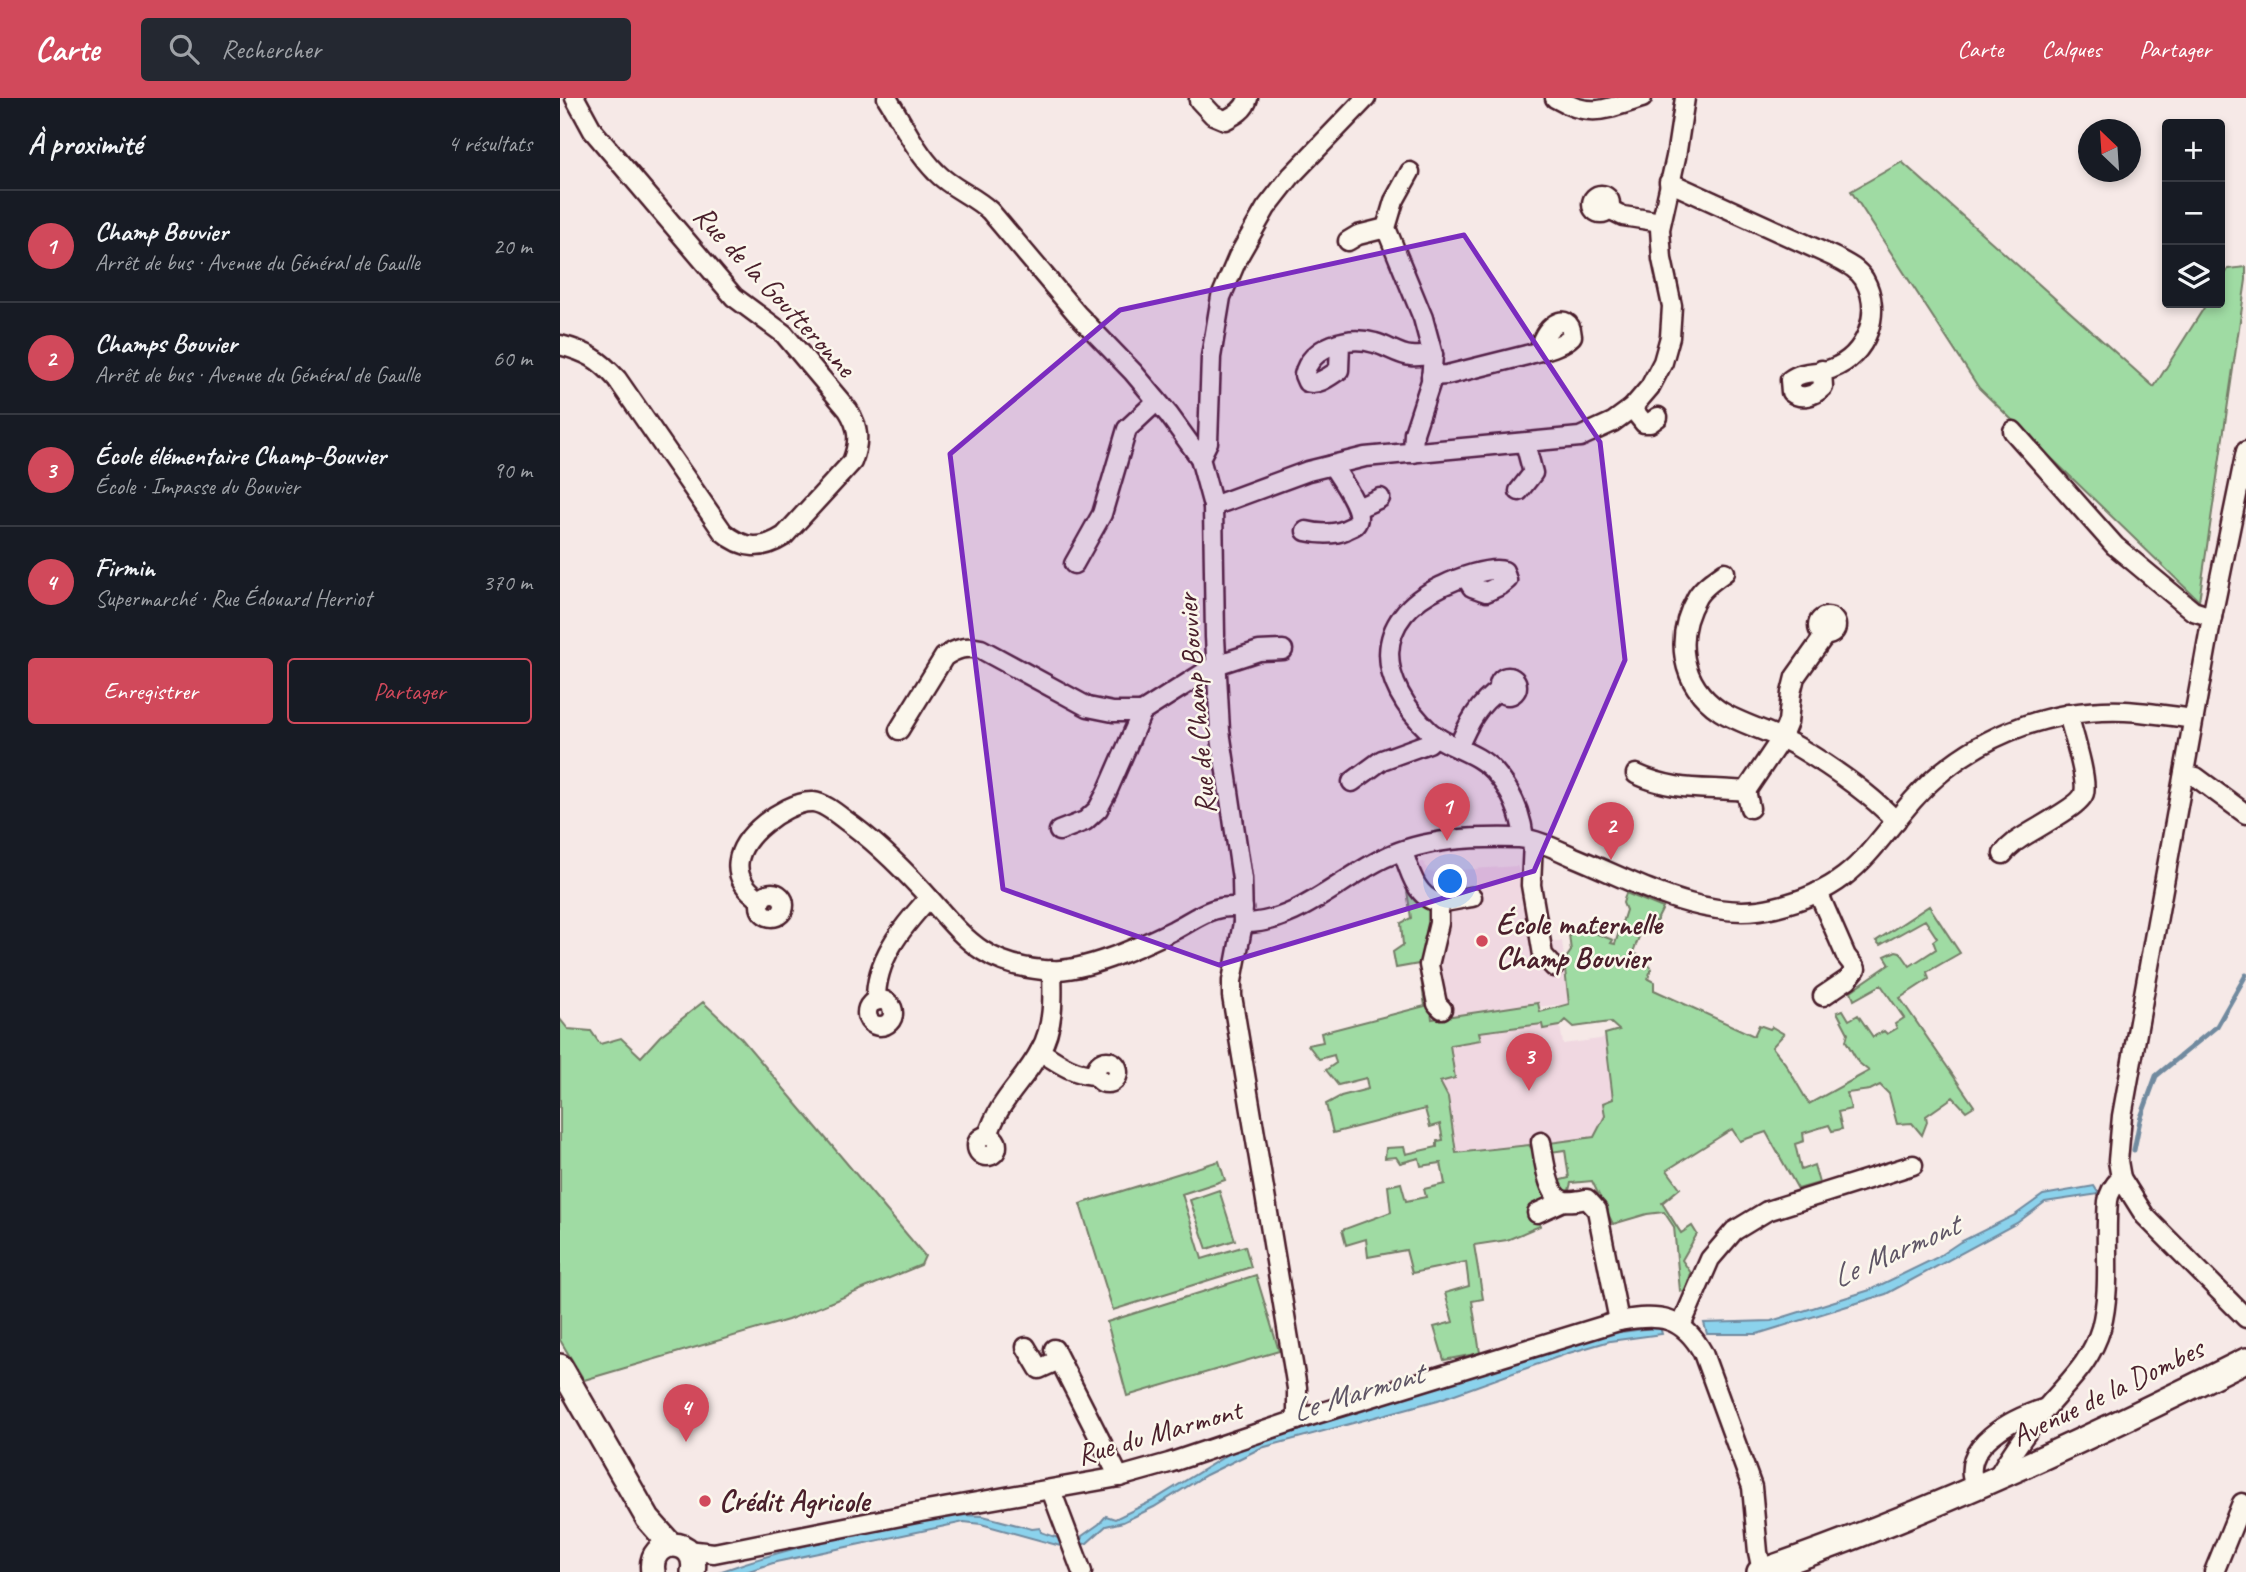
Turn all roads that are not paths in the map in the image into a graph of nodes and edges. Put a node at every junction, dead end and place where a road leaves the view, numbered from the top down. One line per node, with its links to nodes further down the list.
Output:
1 (575, 98): 16 (street, Rue de la Goutteronne)
2 (887, 98): 21 (street, Rue de Champ Bouvier)
3 (1200, 98): 4 (street)
4 (1248, 98)
5 (1366, 98): 28 (street)
6 (1555, 98): 7 (street)
7 (1642, 98)
8 (1685, 98): 10 (street)
9 (1410, 172): 13 (street)
10 (1670, 182): 12 (street); 19 (street)
11 (1609, 209): 12 (street)
12 (1661, 222): 22 (street)
13 (1385, 228): 14 (street); 18 (street)
14 (1348, 241)
15 (1340, 343): 18 (street)
16 (560, 345)
17 (1540, 351): 20 (street)
18 (1433, 355): 20 (street)
19 (1822, 370)
20 (1431, 376): 27 (street)
21 (1157, 401): 28 (street, Rue de Champ Bouvier); 36 (street)
22 (1632, 408): 23 (street); 25 (street)
23 (1658, 417)
24 (2013, 431): 39 (street)
25 (1525, 443): 27 (street); 30 (street)
26 (2246, 451): 34 (street)
27 (1413, 453): 29 (street)
28 (1200, 458): 32 (street, Rue de Champ Bouvier)
29 (1332, 465): 32 (street); 33 (street)
30 (1519, 491)
31 (1380, 498): 33 (street)
32 (1213, 506): 42 (street, Rue de Champ Bouvier)
33 (1358, 508): 35 (street)
34 (2239, 522): 39 (street)
35 (1306, 531)
36 (1074, 564)
37 (1724, 572): 49 (street)
38 (1466, 578): 48 (street)
39 (2212, 617): 46 (street)
40 (1825, 635): 49 (street)
41 (1283, 650): 42 (street)
42 (1216, 665): 44 (street); 65 (street, Rue de Champ Bouvier)
43 (1500, 689): 50 (street)
44 (1142, 712): 47 (street); 56 (street)
45 (2068, 714): 46 (street); 55 (street); 59 (street)
46 (2193, 719): 52 (street)
47 (899, 730)
48 (1436, 736): 50 (street); 53 (street)
49 (1781, 739): 51 (street); 55 (street)
50 (1458, 748): 57 (street)
51 (1636, 774)
52 (2185, 774): 54 (street); 76 (street)
53 (1352, 782)
54 (2246, 814)
55 (1896, 821): 60 (street)
56 (1059, 831)
57 (1529, 840): 58 (street); 60 (street); 66 (street)
58 (1403, 852): 64 (street); 65 (street)
59 (2003, 854)
60 (1818, 892): 68 (street)
61 (1472, 897): 64 (street)
62 (929, 898): 63 (street); 67 (street); 69 (street)
63 (761, 900)
64 (1439, 902): 70 (street)
65 (1243, 915): 67 (street); 86 (street, Rue de Champ Bouvier)
66 (1554, 967)
67 (1052, 970): 71 (street)
68 (1823, 996)
69 (876, 1001)
70 (1442, 1009)
71 (1040, 1051): 72 (street); 73 (street)
72 (1097, 1075)
73 (988, 1136)
74 (1541, 1142): 77 (street)
75 (1913, 1165): 81 (street)
76 (2121, 1178): 79 (street); 85 (street)
77 (1563, 1201): 78 (street); 80 (street)
78 (1537, 1213)
79 (2246, 1318)
80 (1619, 1321): 81 (street, Rue du Marmont); 86 (street, Rue du Marmont)
81 (1681, 1326): 93 (street)
82 (1026, 1347): 87 (street)
83 (2246, 1360): 88 (main road, Avenue de la Dombes)
84 (560, 1366): 92 (main road)
85 (2046, 1408): 88 (street); 88 (street)
86 (1297, 1420): 87 (street, Rue du Marmont)
87 (1119, 1477): 89 (street, Rue du Marmont)
88 (1985, 1484): 93 (main road, Avenue de la Dombes)
89 (1051, 1490): 92 (street, Rue du Marmont); 94 (street)
90 (2242, 1503): 91 (street)
91 (2238, 1528): 95 (street)
92 (669, 1561)
93 (1760, 1571)
94 (1083, 1572)
95 (2214, 1572)

